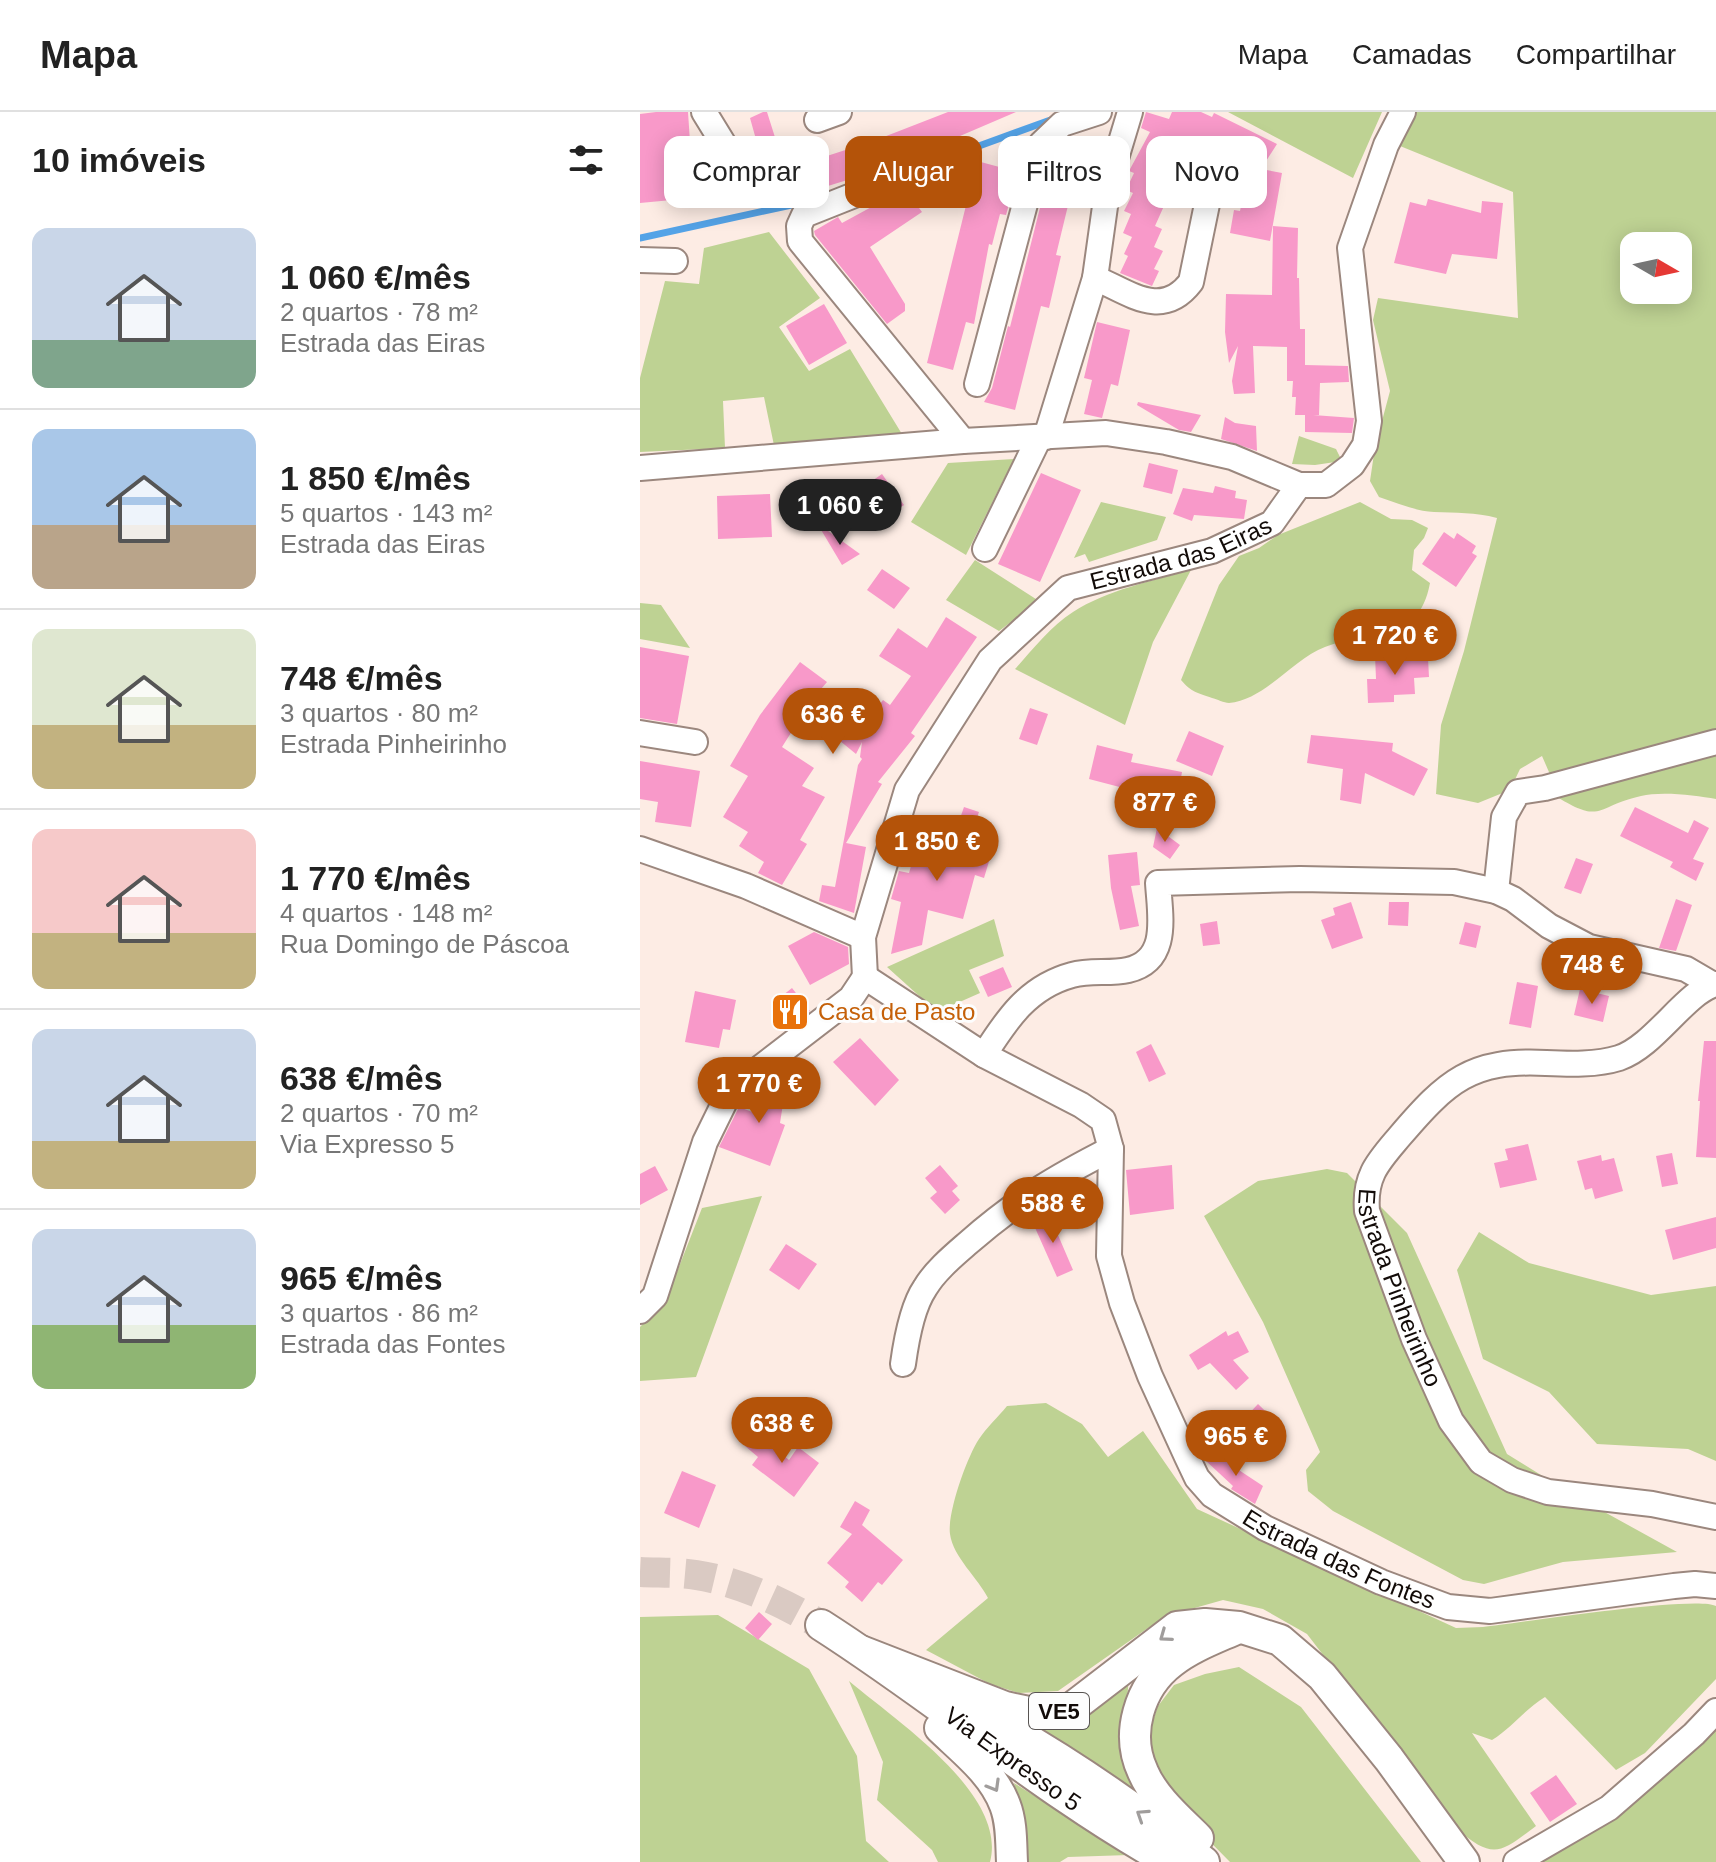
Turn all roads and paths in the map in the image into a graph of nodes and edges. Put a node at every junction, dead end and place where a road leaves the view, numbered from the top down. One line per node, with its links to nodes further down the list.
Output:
1 (704, 112): 5 (street)
2 (1099, 112): 11 (street)
3 (1130, 112): 10 (street)
4 (1403, 112): 15 (street)
5 (719, 136)
6 (845, 199): 13 (street)
7 (1206, 208): 10 (street)
8 (640, 260): 9 (street)
9 (675, 261)
10 (1095, 278): 12 (street)
11 (977, 384)
12 (1042, 437): 13 (street, Estrada das Eiras); 15 (street, Estrada das Eiras); 16 (street)
13 (963, 441): 14 (street, Estrada das Eiras)
14 (640, 468)
15 (1299, 485): 22 (street, Estrada das Eiras)
16 (985, 549)
17 (640, 733): 18 (street)
18 (695, 742)
19 (1716, 742): 21 (street)
20 (640, 849): 22 (street)
21 (1496, 891): 24 (street, Estrada Pinheirinho); 25 (street, Estrada Pinheirinho)
22 (863, 937): 23 (street, Estrada das Eiras)
23 (865, 977): 25 (street, Estrada das Fontes); 27 (street)
24 (1714, 984): 29 (street, Estrada Pinheirinho)
25 (984, 1055): 26 (street, Estrada das Fontes)
26 (1111, 1149): 28 (street); 30 (street, Estrada das Fontes)
27 (640, 1311)
28 (903, 1364)
29 (1716, 1517)
30 (1716, 1586)
31 (821, 1625): 33 (main road, Via Expresso 5 / VE5)
32 (1239, 1627): 33 (main road, VE5, one-way to 33); 38 (main road); 39 (main road, VE5)
33 (861, 1651): 35 (main road, VE5, one-way to 35); 36 (main road, Via Expresso 5 / VE5); 37 (main road, Via Expresso 5 / VE5, one-way to 33)
34 (1716, 1711): 40 (street)
35 (1012, 1862)
36 (1170, 1862)
37 (1204, 1862)
38 (1222, 1862)
39 (1464, 1862)
40 (1516, 1862)

